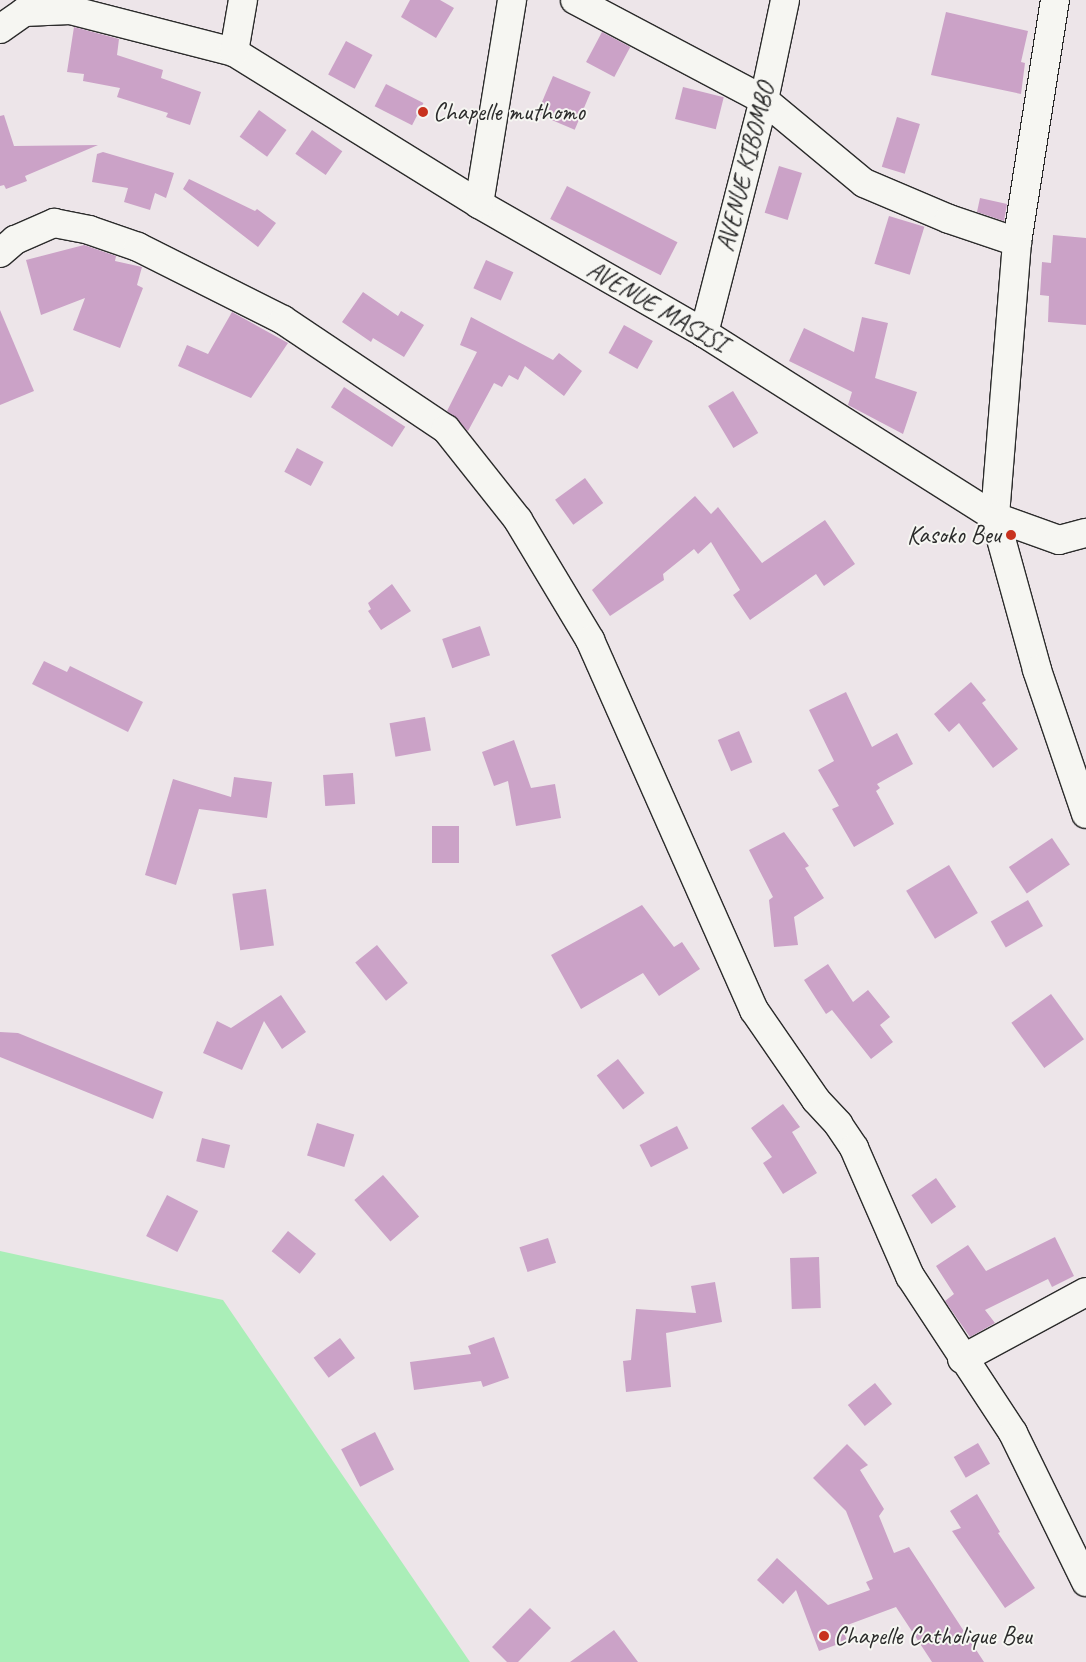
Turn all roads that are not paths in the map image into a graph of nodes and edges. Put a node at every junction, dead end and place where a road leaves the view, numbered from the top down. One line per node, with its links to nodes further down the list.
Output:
1 (243, 0): 7 (street)
2 (512, 0): 9 (street)
3 (574, 0): 8 (street)
4 (785, 0): 8 (street, AVENUE KIBOMBO)
5 (1055, 0): 10 (street)
6 (0, 29): 7 (street, AVENUE MASISI)
7 (234, 52): 9 (street, AVENUE MASISI)
8 (764, 100): 10 (street); 12 (street, AVENUE KIBOMBO)
9 (479, 204): 12 (street, AVENUE MASISI)
10 (1017, 242): 13 (street)
11 (0, 253): 17 (street)
12 (704, 333): 13 (street, AVENUE MASISI)
13 (995, 517): 14 (street, AVENUE MASISI); 15 (street)
14 (1086, 533)
15 (1086, 814)
16 (1086, 1292): 17 (street)
17 (962, 1359): 18 (street)
18 (1086, 1582)

